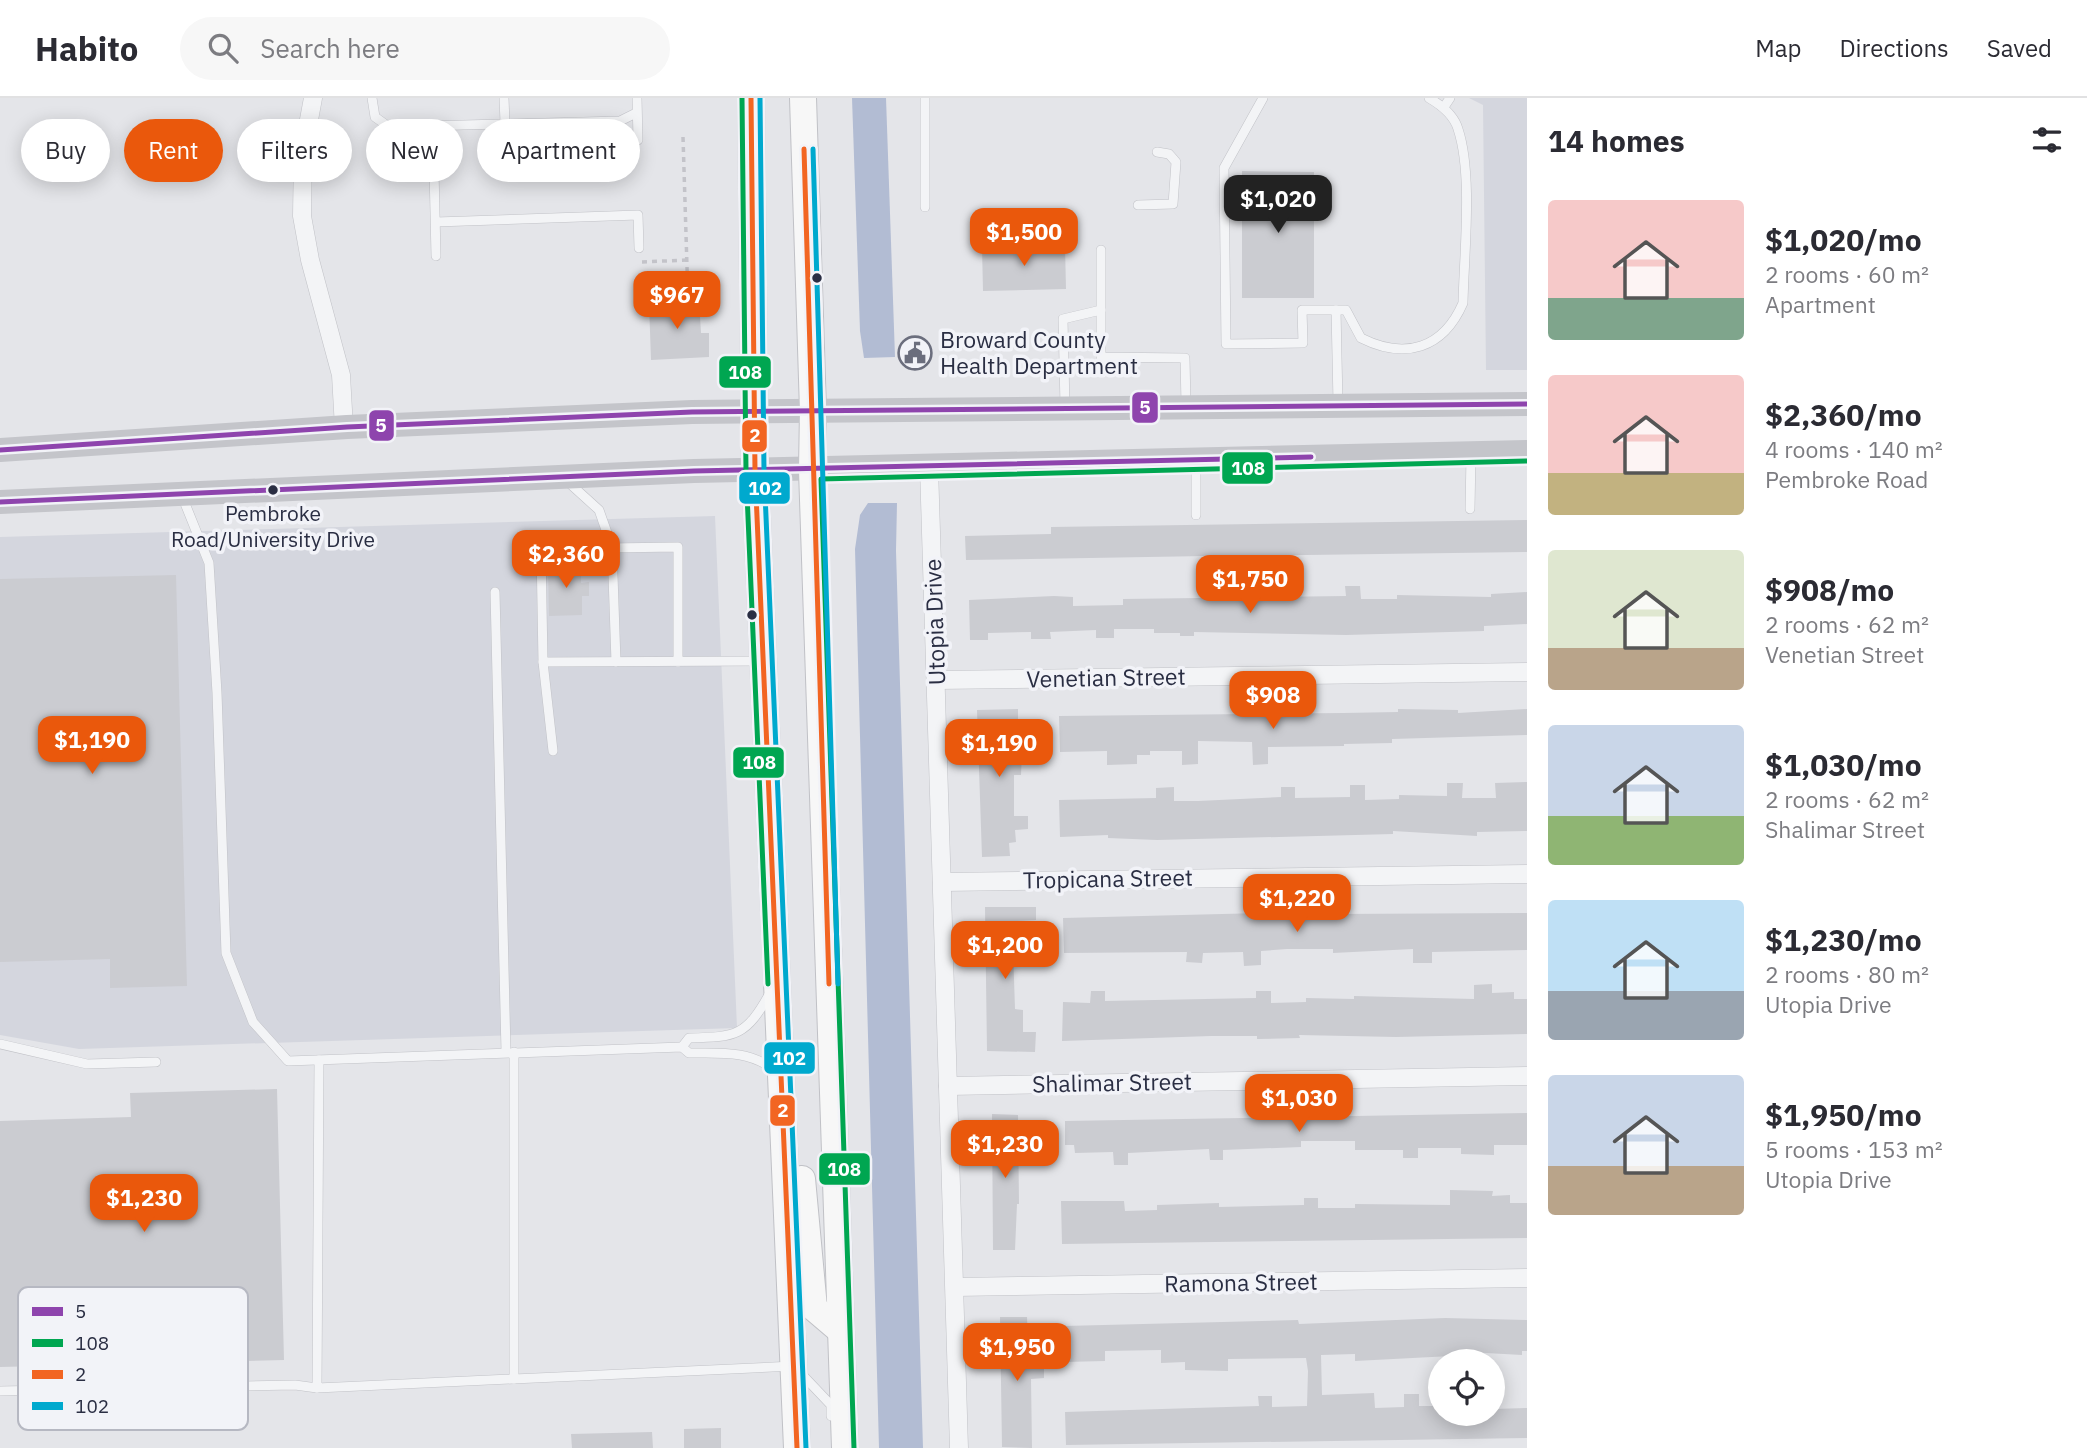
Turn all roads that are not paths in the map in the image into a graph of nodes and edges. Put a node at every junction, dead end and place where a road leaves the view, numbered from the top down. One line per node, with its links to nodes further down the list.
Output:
1 (313, 98): 33 (street)
2 (372, 98): 13 (lane)
3 (504, 98): 14 (lane)
4 (637, 98): 12 (lane)
5 (751, 98): 31 (main road)
6 (803, 98): 32 (main road)
7 (925, 98): 20 (lane)
8 (1263, 98): 26 (lane)
9 (1429, 98): 11 (lane)
10 (1450, 98): 11 (lane)
11 (1444, 107): 26 (lane)
12 (636, 113): 15 (lane); 16 (lane)
13 (377, 119)
14 (505, 119)
15 (624, 119)
16 (636, 119)
17 (1157, 152): 19 (lane)
18 (435, 182): 21 (lane)
19 (1138, 205)
20 (925, 207)
21 (436, 222): 22 (lane); 24 (lane)
22 (639, 248)
23 (1101, 250): 25 (lane)
24 (436, 256)
25 (1101, 310): 29 (lane); 30 (lane)
26 (1336, 310): 28 (lane)
27 (1527, 404): 28 (main road)
28 (1338, 406): 29 (main road)
29 (1186, 407): 30 (main road)
30 (1065, 409): 32 (main road)
31 (756, 410): 32 (main road); 33 (main road); 39 (main road)
32 (813, 410): 40 (main road)
33 (344, 428): 34 (main road)
34 (0, 450)
35 (1527, 452): 36 (main road)
36 (1471, 453): 37 (main road); 44 (lane)
37 (1196, 460): 38 (main road); 45 (lane)
38 (929, 467): 40 (main road); 53 (street, Utopia Drive)
39 (755, 470): 40 (main road); 41 (main road); 48 (main road)
40 (812, 470): 69 (main road)
41 (563, 477): 42 (main road); 46 (lane)
42 (181, 494): 43 (main road); 62 (lane)
43 (0, 502)
44 (1470, 509)
45 (1196, 514)
46 (612, 547): 49 (lane); 50 (lane); 51 (lane)
47 (495, 592): 61 (lane)
48 (763, 661): 51 (lane); 57 (main road)
49 (543, 662): 50 (lane); 54 (lane)
50 (616, 662): 51 (lane)
51 (678, 662)
52 (1527, 672): 53 (street, Venetian Street)
53 (937, 680): 56 (street, Utopia Drive)
54 (553, 751)
55 (1527, 874): 56 (street, Tropicana Street)
56 (942, 882): 66 (street, Utopia Drive)
57 (777, 981): 58 (main road); 60 (lane)
58 (779, 1040): 64 (main road); 69 (main road)
59 (0, 1044): 63 (lane)
60 (682, 1046): 61 (lane); 64 (lane)
61 (510, 1052): 62 (lane); 71 (lane)
62 (319, 1060): 73 (lane)
63 (156, 1062)
64 (781, 1076): 70 (main road)
65 (1527, 1076): 66 (street, Shalimar Street)
66 (948, 1086): 68 (street, Utopia Drive)
67 (1527, 1278): 68 (street, Ramona Street)
68 (955, 1287): 78 (street, Utopia Drive)
69 (841, 1331): 76 (main road)
70 (794, 1366): 71 (lane); 76 (lane); 77 (main road)
71 (514, 1379): 73 (lane)
72 (248, 1386): 73 (lane)
73 (317, 1388)
74 (0, 1391): 75 (lane)
75 (18, 1391)
76 (838, 1437)
77 (797, 1448)
78 (959, 1448)

